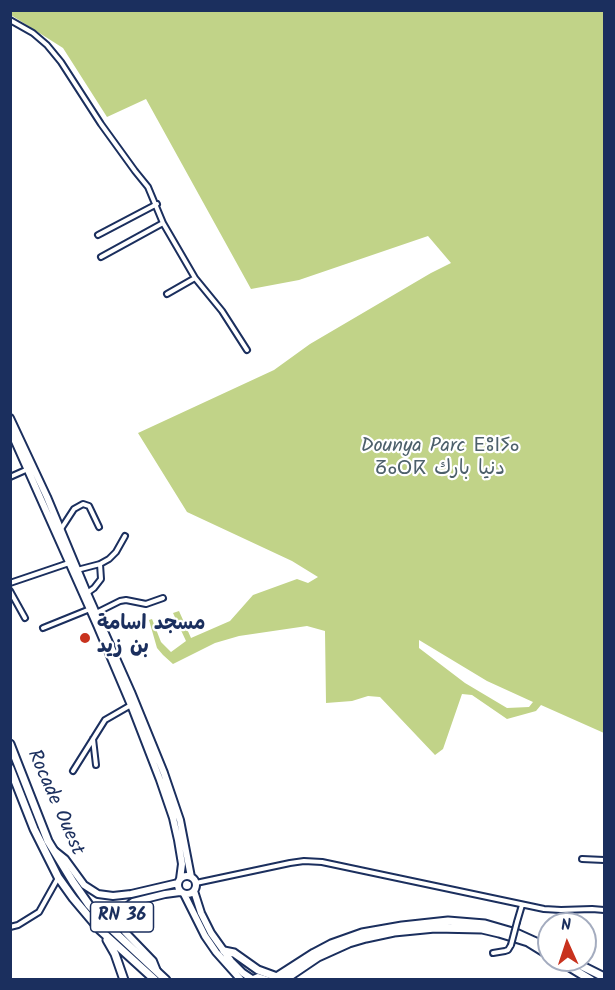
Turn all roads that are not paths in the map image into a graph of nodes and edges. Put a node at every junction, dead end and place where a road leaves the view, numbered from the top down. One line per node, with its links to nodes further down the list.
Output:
1 (10, 20): 2 (street)
2 (157, 204): 3 (street); 4 (street)
3 (163, 223): 5 (street); 6 (street)
4 (98, 235)
5 (101, 257)
6 (195, 278): 7 (street); 8 (street)
7 (166, 294)
8 (247, 350)
9 (10, 418): 14 (main road)
10 (10, 430): 11 (main road)
11 (29, 469): 12 (street); 16 (main road)
12 (10, 477)
13 (99, 527): 14 (street)
14 (61, 530): 18 (main road)
15 (125, 536): 17 (street)
16 (69, 563): 19 (street); 23 (main road)
17 (100, 564): 18 (street); 21 (street)
18 (77, 570): 21 (main road)
19 (10, 583)
20 (10, 591): 24 (street)
21 (87, 593): 23 (main road)
22 (162, 598): 23 (street)
23 (93, 611): 25 (main road); 26 (street)
24 (25, 618)
25 (99, 624): 27 (main road); 37 (main road)
26 (43, 628)
27 (131, 705): 28 (street); 38 (main road)
28 (93, 738): 30 (street); 32 (street)
29 (10, 744): 33 (highway, Rocade Ouest)
30 (96, 765)
31 (10, 768): 36 (highway, Rocade Ouest)
32 (73, 771)
33 (52, 849): 38 (main road); 53 (highway, Rocade Ouest)
34 (582, 859): 35 (street)
35 (604, 860)
36 (58, 877): 45 (street); 46 (highway, Rocade Ouest)
37 (193, 880): 38 (main road); 39 (main road); 42 (street)
38 (179, 881): 40 (main road)
39 (194, 891): 40 (main road); 49 (main road)
40 (182, 893): 51 (main road); 53 (main road, RN 36)
41 (604, 904): 43 (street)
42 (522, 905): 43 (street); 50 (street, bridge)
43 (598, 909): 44 (street)
44 (604, 910)
45 (10, 927)
46 (100, 930): 53 (highway, Rocade Ouest); 56 (highway)
47 (537, 943): 55 (highway)
48 (537, 948): 55 (highway)
49 (224, 951): 54 (main road); 55 (highway)
50 (493, 953)
51 (224, 961): 58 (main road); 59 (main road)
52 (578, 972): 61 (highway)
53 (156, 976): 57 (highway, Rocade Ouest)
54 (252, 979): 60 (main road)
55 (278, 979)
56 (124, 980)
57 (166, 980)
58 (236, 980)
59 (241, 980)
60 (267, 980)
61 (591, 980)

